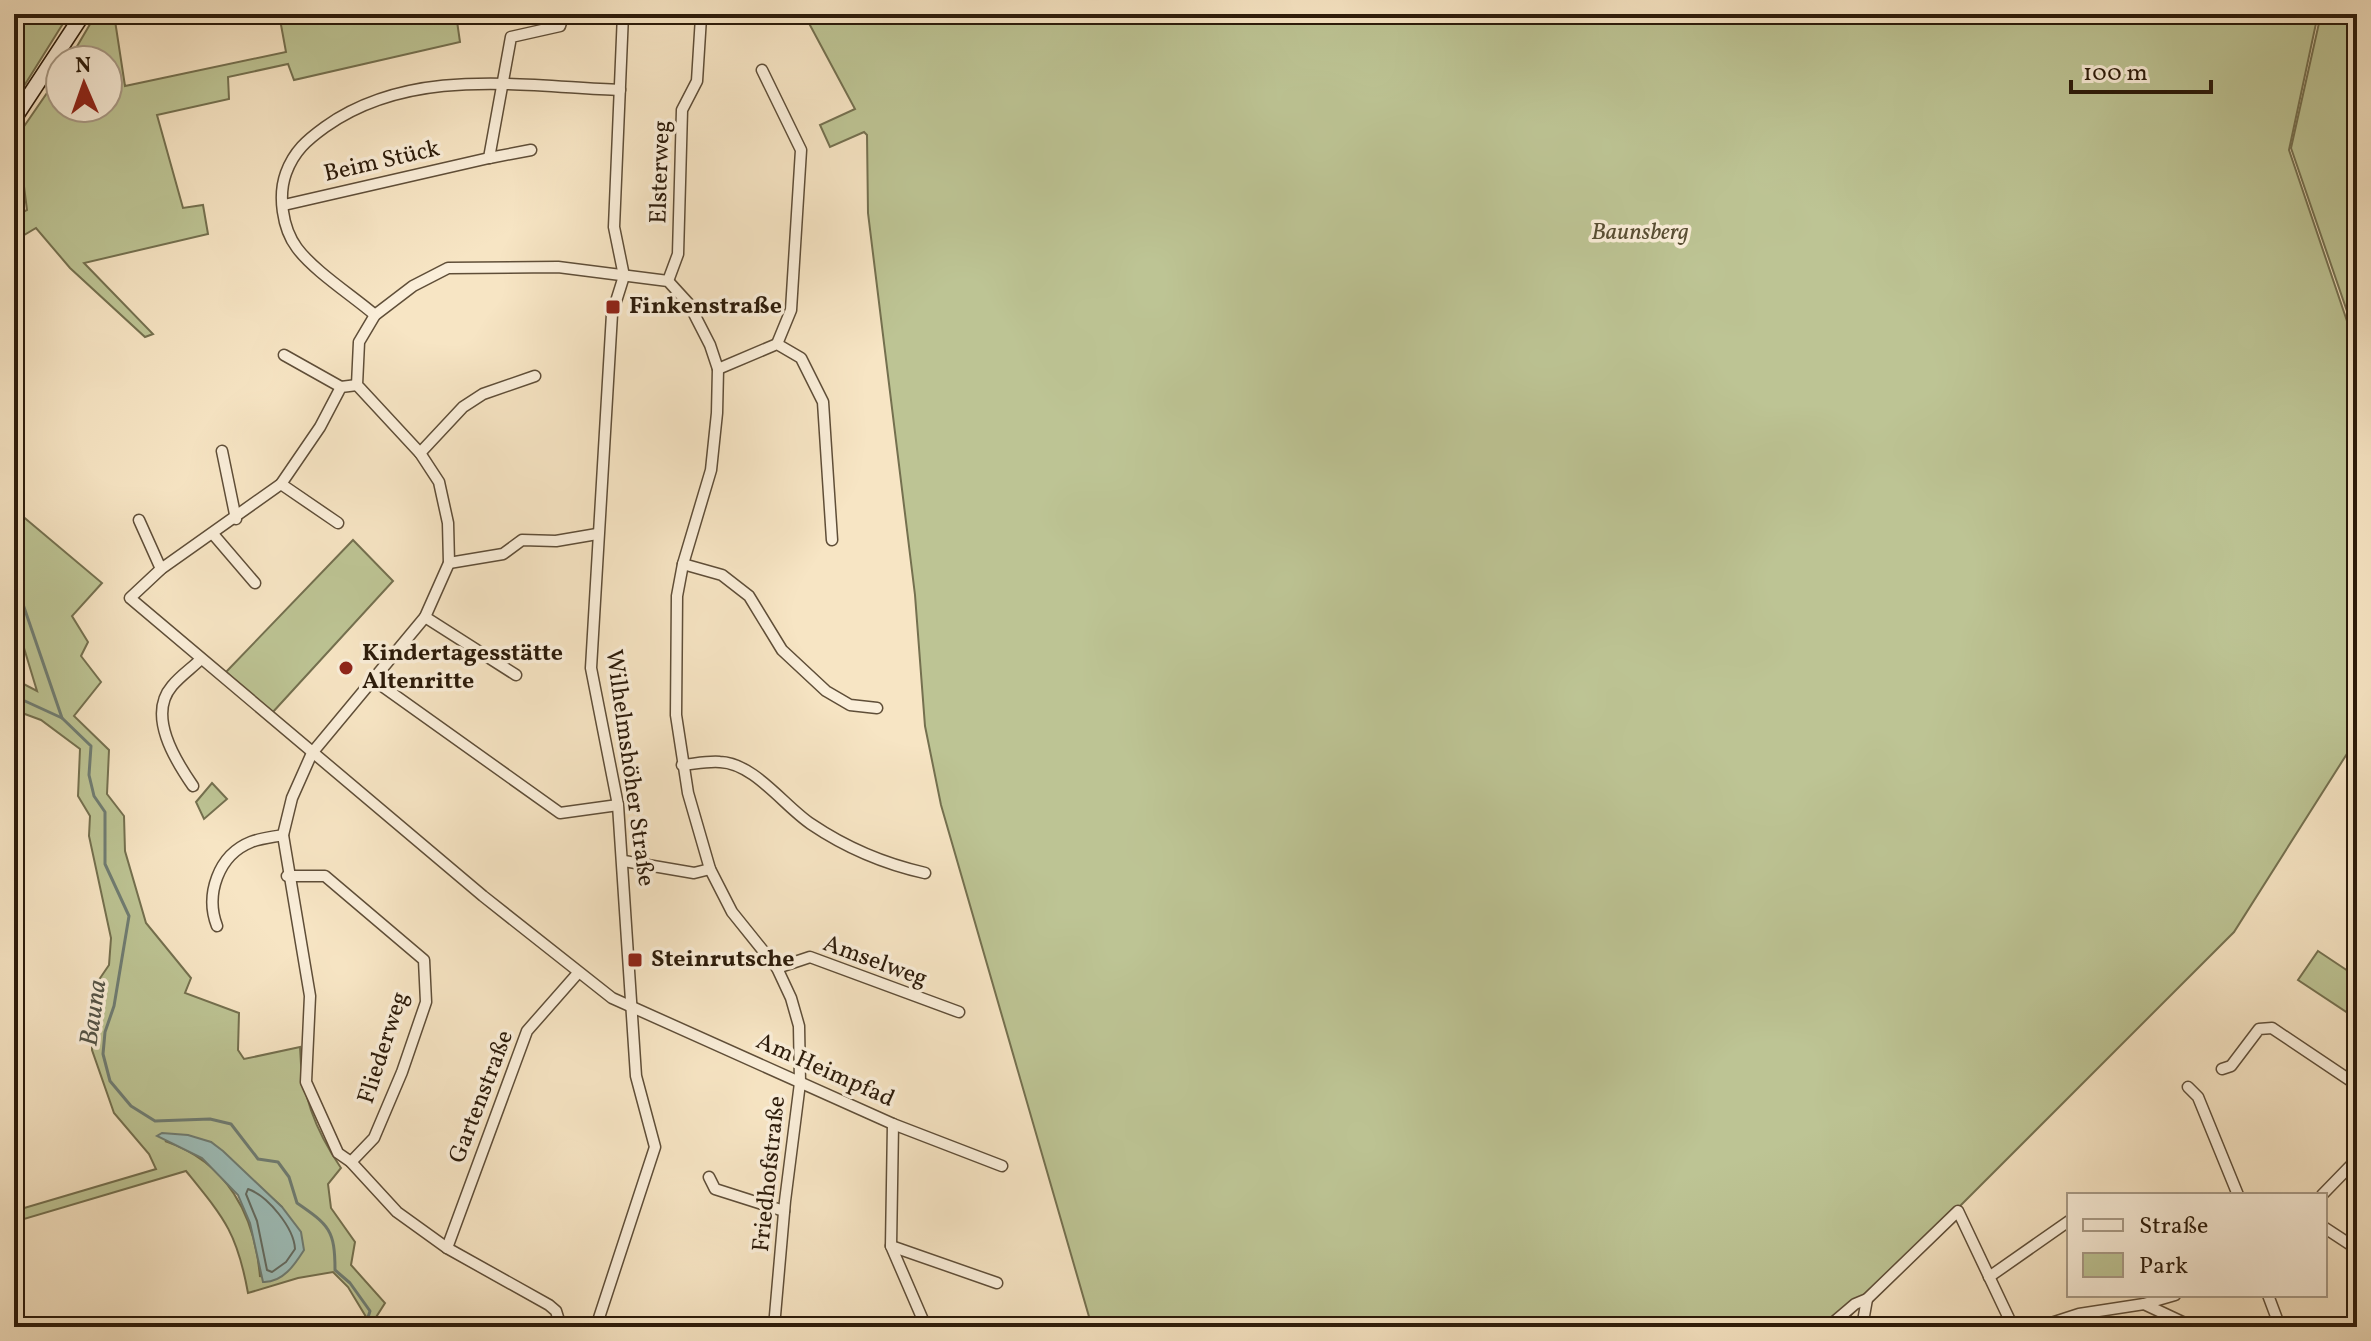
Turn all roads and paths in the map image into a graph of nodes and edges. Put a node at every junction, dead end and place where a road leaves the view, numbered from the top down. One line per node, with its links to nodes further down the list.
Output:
1 (83, 14): 8 (main road)
2 (623, 14): 7 (street, Wilhelmshöher Straße)
3 (701, 17): 13 (street, Elsterweg)
4 (562, 19): 6 (street)
5 (762, 70): 15 (street)
6 (501, 86): 7 (street); 10 (street); 11 (street)
7 (620, 90): 12 (street, Wilhelmshöher Straße)
8 (14, 119)
9 (531, 150): 10 (street, Beim Stück)
10 (489, 158): 11 (street, Beim Stück)
11 (284, 205): 14 (street)
12 (624, 276): 13 (street); 14 (street); 28 (street, Wilhelmshöher Straße)
13 (668, 281): 17 (street)
14 (375, 315): 19 (street)
15 (777, 344): 17 (street); 29 (street)
16 (284, 355): 20 (street)
17 (718, 369): 31 (street)
18 (535, 376): 22 (street)
19 (357, 385): 20 (street); 22 (street)
20 (341, 387): 23 (street)
21 (222, 451): 24 (street)
22 (420, 453): 30 (street)
23 (281, 484): 24 (street); 26 (street)
24 (236, 519): 27 (street)
25 (139, 520): 32 (street)
26 (338, 523)
27 (213, 534): 32 (street); 33 (street)
28 (597, 534): 30 (street); 42 (street, Wilhelmshöher Straße)
29 (832, 540)
30 (449, 563): 34 (street)
31 (683, 564): 38 (street); 40 (street)
32 (161, 569): 35 (street)
33 (255, 583)
34 (425, 617): 36 (street); 37 (street)
35 (201, 659): 39 (street); 41 (street)
36 (516, 675)
37 (375, 681): 39 (street); 42 (street)
38 (877, 708)
39 (312, 753): 43 (street); 50 (street)
40 (682, 765): 45 (street); 46 (street)
41 (193, 786)
42 (618, 805): 44 (street, Wilhelmshöher Straße)
43 (283, 835): 47 (street); 48 (street)
44 (624, 861): 45 (street); 51 (street, Wilhelmshöher Straße)
45 (710, 869): 49 (street)
46 (925, 873)
47 (287, 876): 59 (street); 59 (street, Fliederweg)
48 (217, 926)
49 (777, 968): 52 (street, Amselweg); 54 (street, Friedhofstraße)
50 (578, 973): 51 (street); 68 (street, Gartenstraße)
51 (634, 1006): 54 (street, Am Heimpfad); 77 (street, Wilhelmshöher Straße)
52 (959, 1012)
53 (2222, 1069): 55 (street)
54 (800, 1083): 57 (street, Am Heimpfad); 64 (street, Friedhofstraße)
55 (2357, 1085)
56 (2188, 1087): 62 (street)
57 (893, 1124): 60 (street, Am Heimpfad); 67 (street)
58 (2357, 1159): 63 (street)
59 (351, 1162): 68 (street)
60 (1002, 1166)
61 (709, 1177): 64 (street)
62 (2237, 1193)
63 (2324, 1193)
64 (784, 1211): 79 (street, Friedhofstraße)
65 (2067, 1222): 70 (street)
66 (2327, 1229): 69 (street)
67 (891, 1246): 71 (street); 80 (street)
68 (447, 1248): 76 (street)
69 (2357, 1249)
70 (1989, 1277): 74 (street); 83 (street)
71 (997, 1283)
72 (2168, 1297): 75 (street)
73 (2269, 1297): 86 (street)
74 (1867, 1299): 81 (street); 82 (street)
75 (2144, 1304): 84 (street); 85 (street)
76 (561, 1324)
77 (596, 1326): 78 (street)
78 (612, 1327)
79 (774, 1327)
80 (926, 1327)
81 (1828, 1327)
82 (1862, 1327)
83 (2013, 1327)
84 (2039, 1327)
85 (2193, 1327)
86 (2280, 1327)

